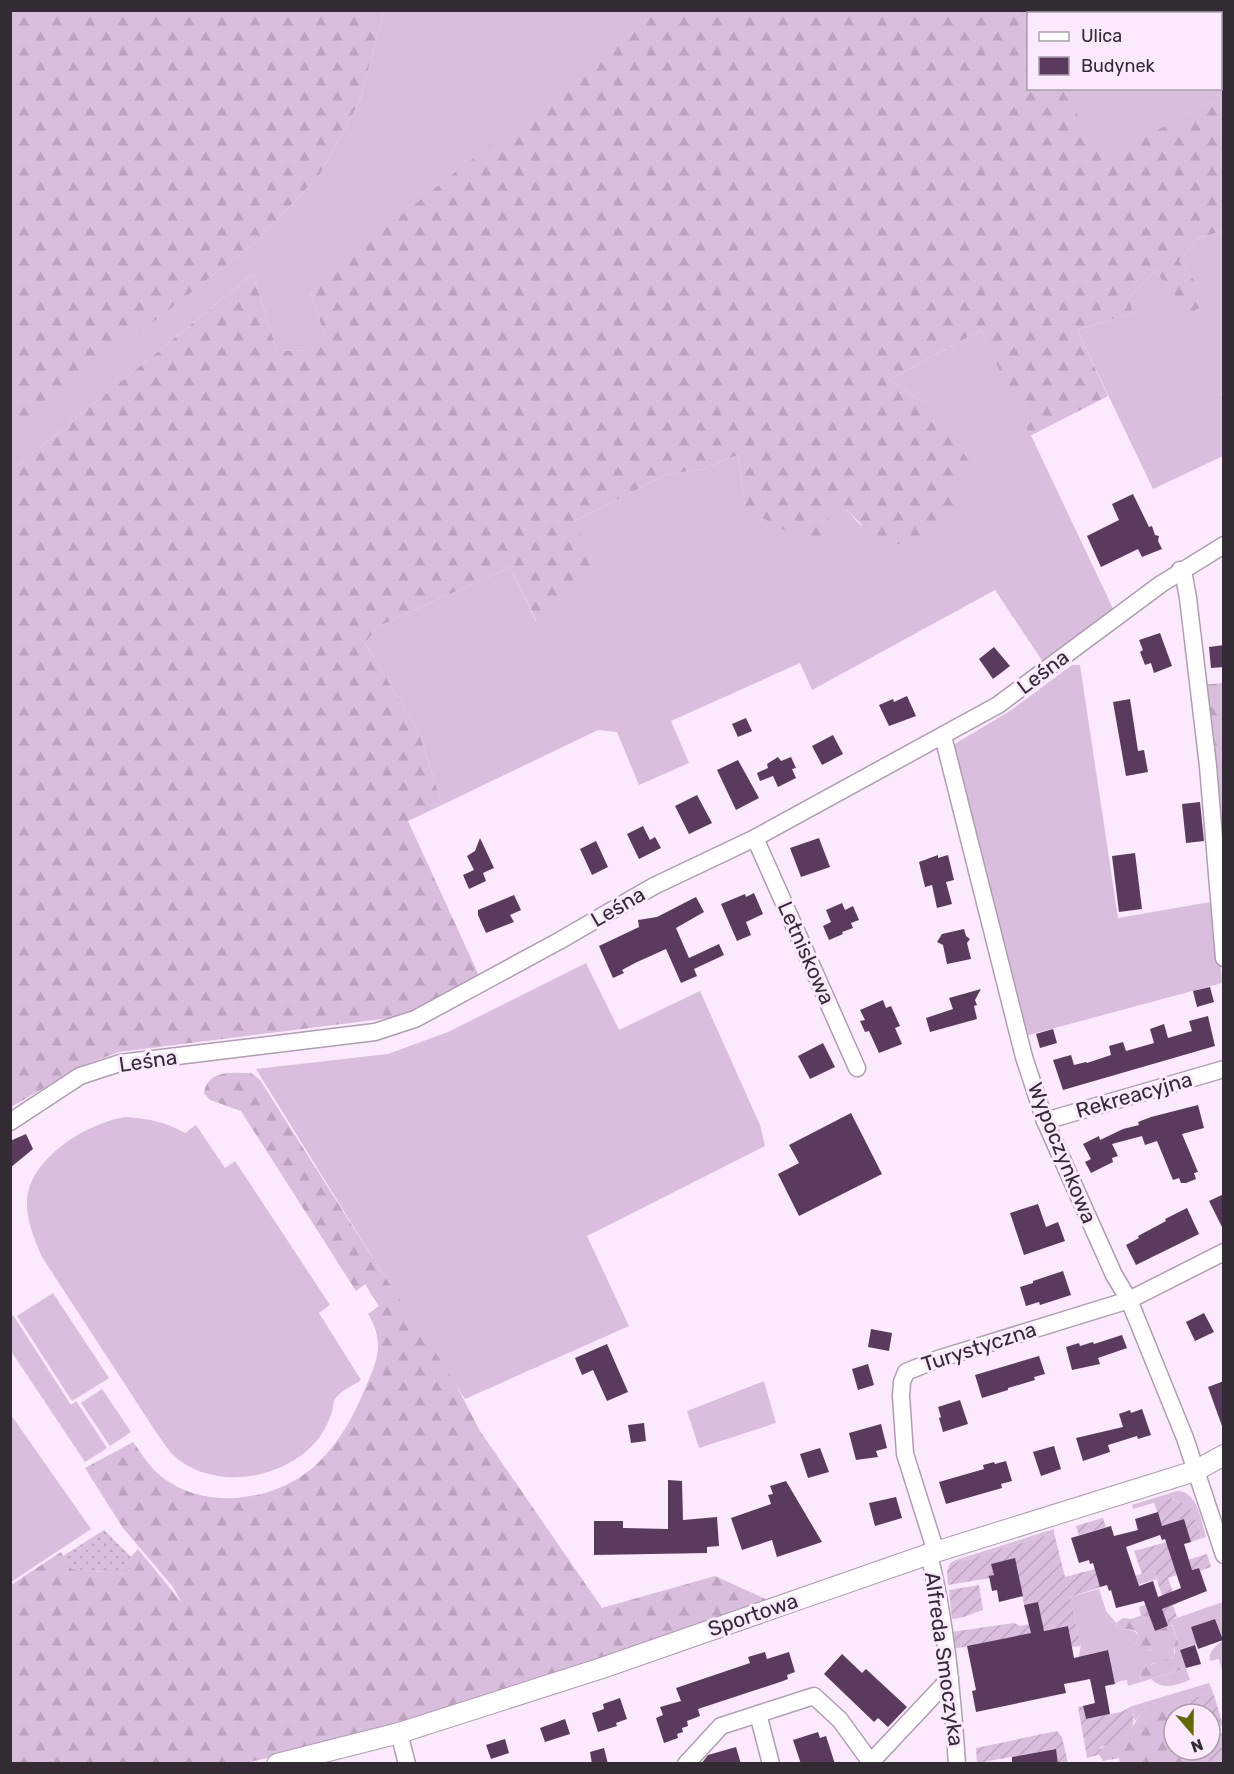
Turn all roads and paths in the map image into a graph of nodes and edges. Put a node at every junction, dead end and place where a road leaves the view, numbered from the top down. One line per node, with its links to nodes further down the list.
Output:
1 (1224, 545): 2 (street, Leśna)
2 (1180, 570): 3 (street, Leśna); 5 (street)
3 (944, 736): 4 (street, Leśna); 8 (street, Wypoczynkowa)
4 (755, 838): 6 (street, Letniskowa); 9 (street, Leśna)
5 (1224, 958)
6 (857, 1068)
7 (1224, 1069): 8 (street, Rekreacyjna)
8 (1045, 1121): 11 (street, Wypoczynkowa)
9 (10, 1122)
10 (1224, 1251): 11 (street, Turystyczna)
11 (1129, 1300): 13 (street, Wypoczynkowa); 15 (street, Turystyczna)
12 (1224, 1455): 13 (street, Sportowa)
13 (1195, 1471): 14 (street, Wypoczynkowa); 15 (street, Sportowa)
14 (1222, 1544)
15 (932, 1553): 16 (street, Alfreda Smoczyka); 18 (street, Sportowa)
16 (950, 1678): 19 (street); 24 (street, Alfreda Smoczyka)
17 (758, 1714): 19 (street); 22 (street); 23 (street)
18 (399, 1733): 20 (street, Sportowa); 21 (street)
19 (872, 1762)
20 (277, 1764)
21 (407, 1764)
22 (686, 1764)
23 (771, 1764)
24 (957, 1764)

